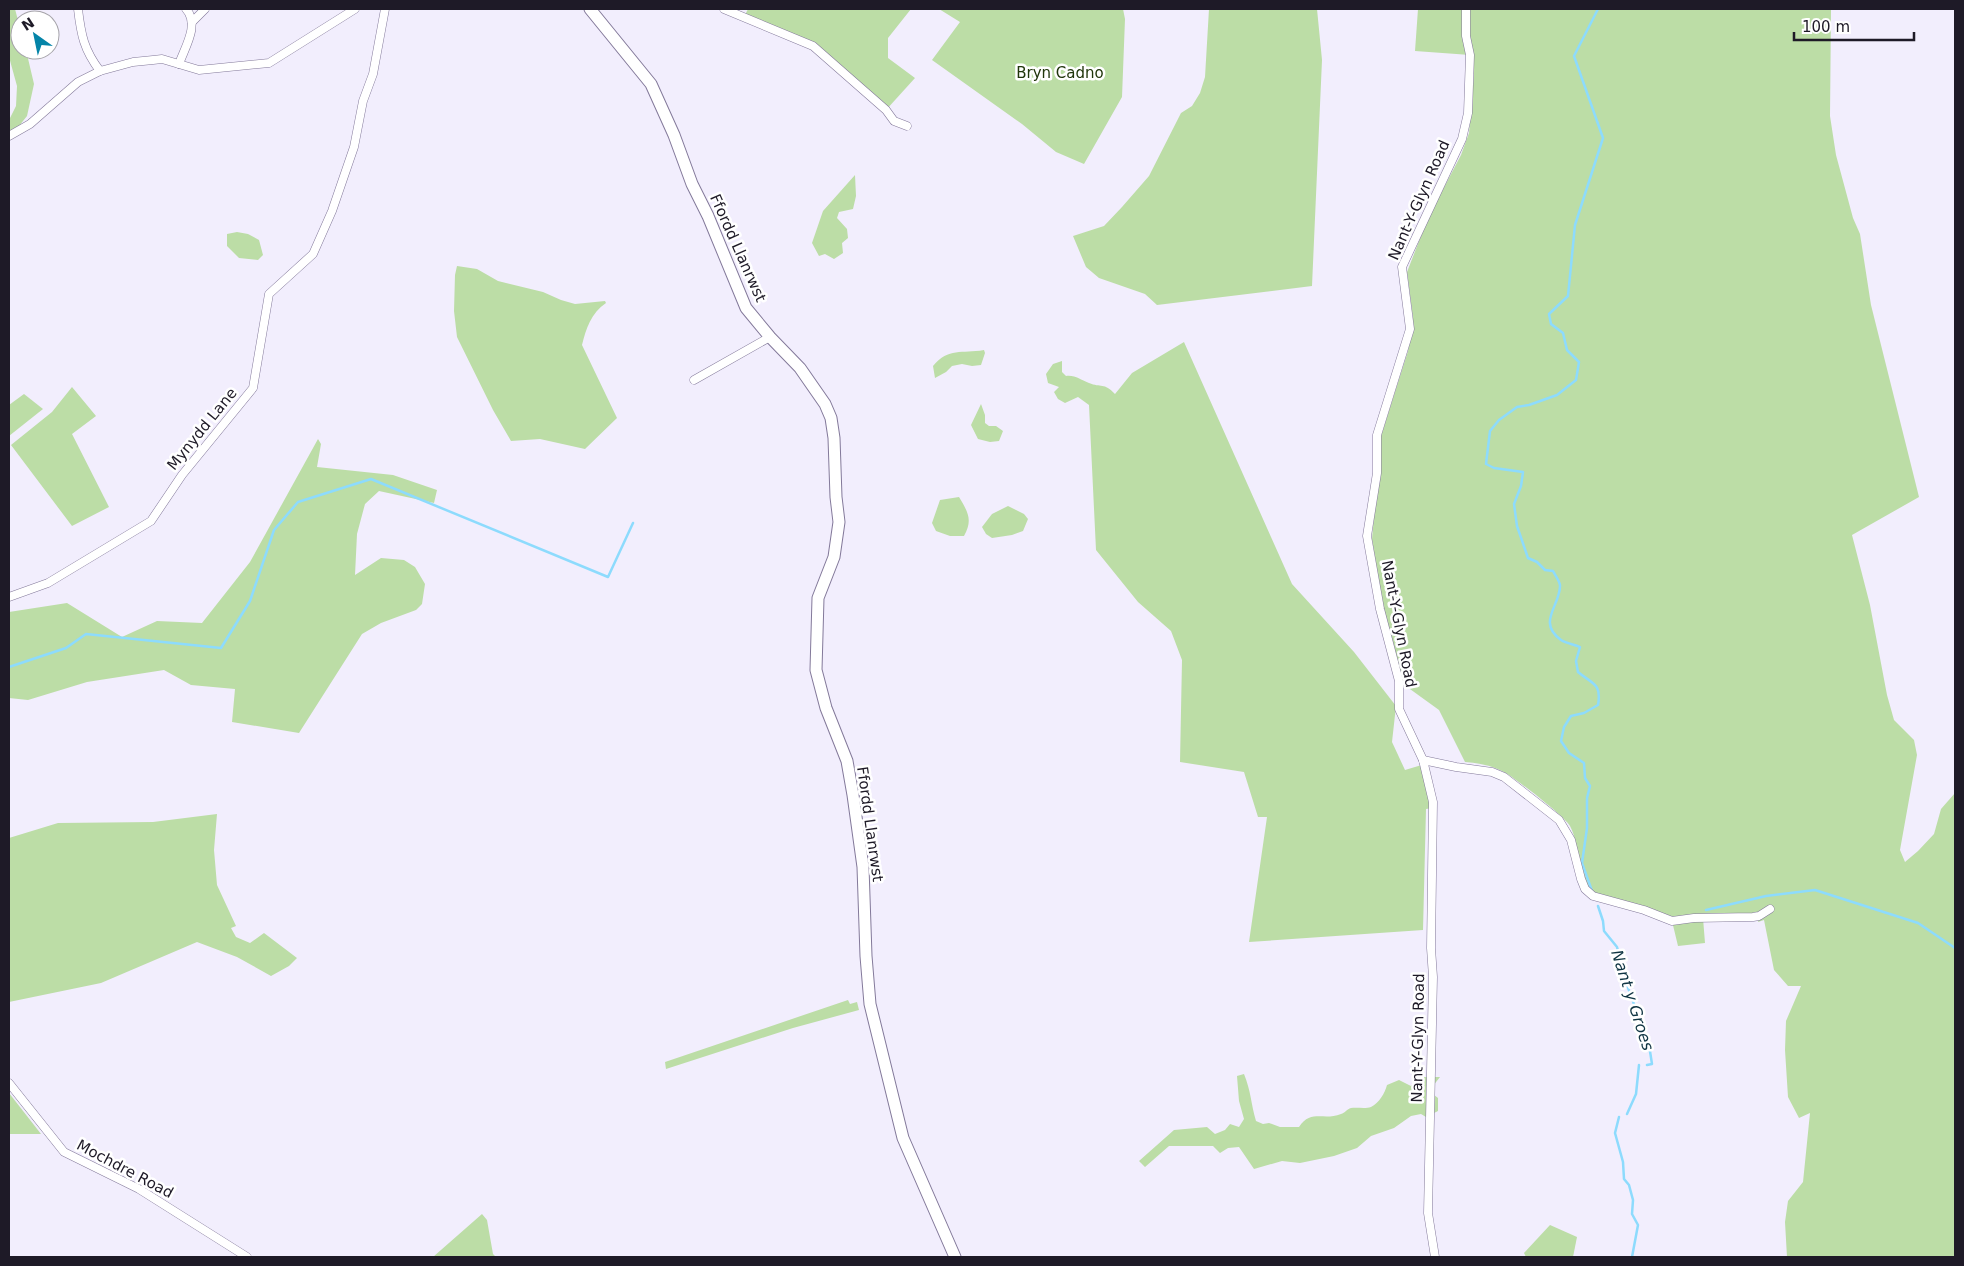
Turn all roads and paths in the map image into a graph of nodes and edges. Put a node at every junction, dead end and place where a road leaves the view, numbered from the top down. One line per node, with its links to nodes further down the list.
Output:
1 (78, 9): 11 (street)
2 (186, 9): 9 (street)
3 (205, 9): 9 (street)
4 (355, 9): 10 (street)
5 (385, 9): 16 (street, Mynydd Lane)
6 (590, 9): 14 (main road, Ffordd Llanrwst)
7 (724, 9): 12 (street)
8 (1466, 9): 17 (street, Nant-Y-Glyn Road)
9 (192, 22): 10 (street)
10 (179, 64): 11 (street)
11 (100, 71): 13 (street)
12 (907, 126)
13 (9, 136)
14 (770, 337): 15 (street); 21 (main road, Ffordd Llanrwst)
15 (694, 380)
16 (9, 597)
17 (1423, 760): 18 (street); 22 (street, Nant-Y-Glyn Road)
18 (1770, 909)
19 (9, 1083): 20 (street, Mochdre Road)
20 (247, 1257)
21 (956, 1257)
22 (1435, 1257)

